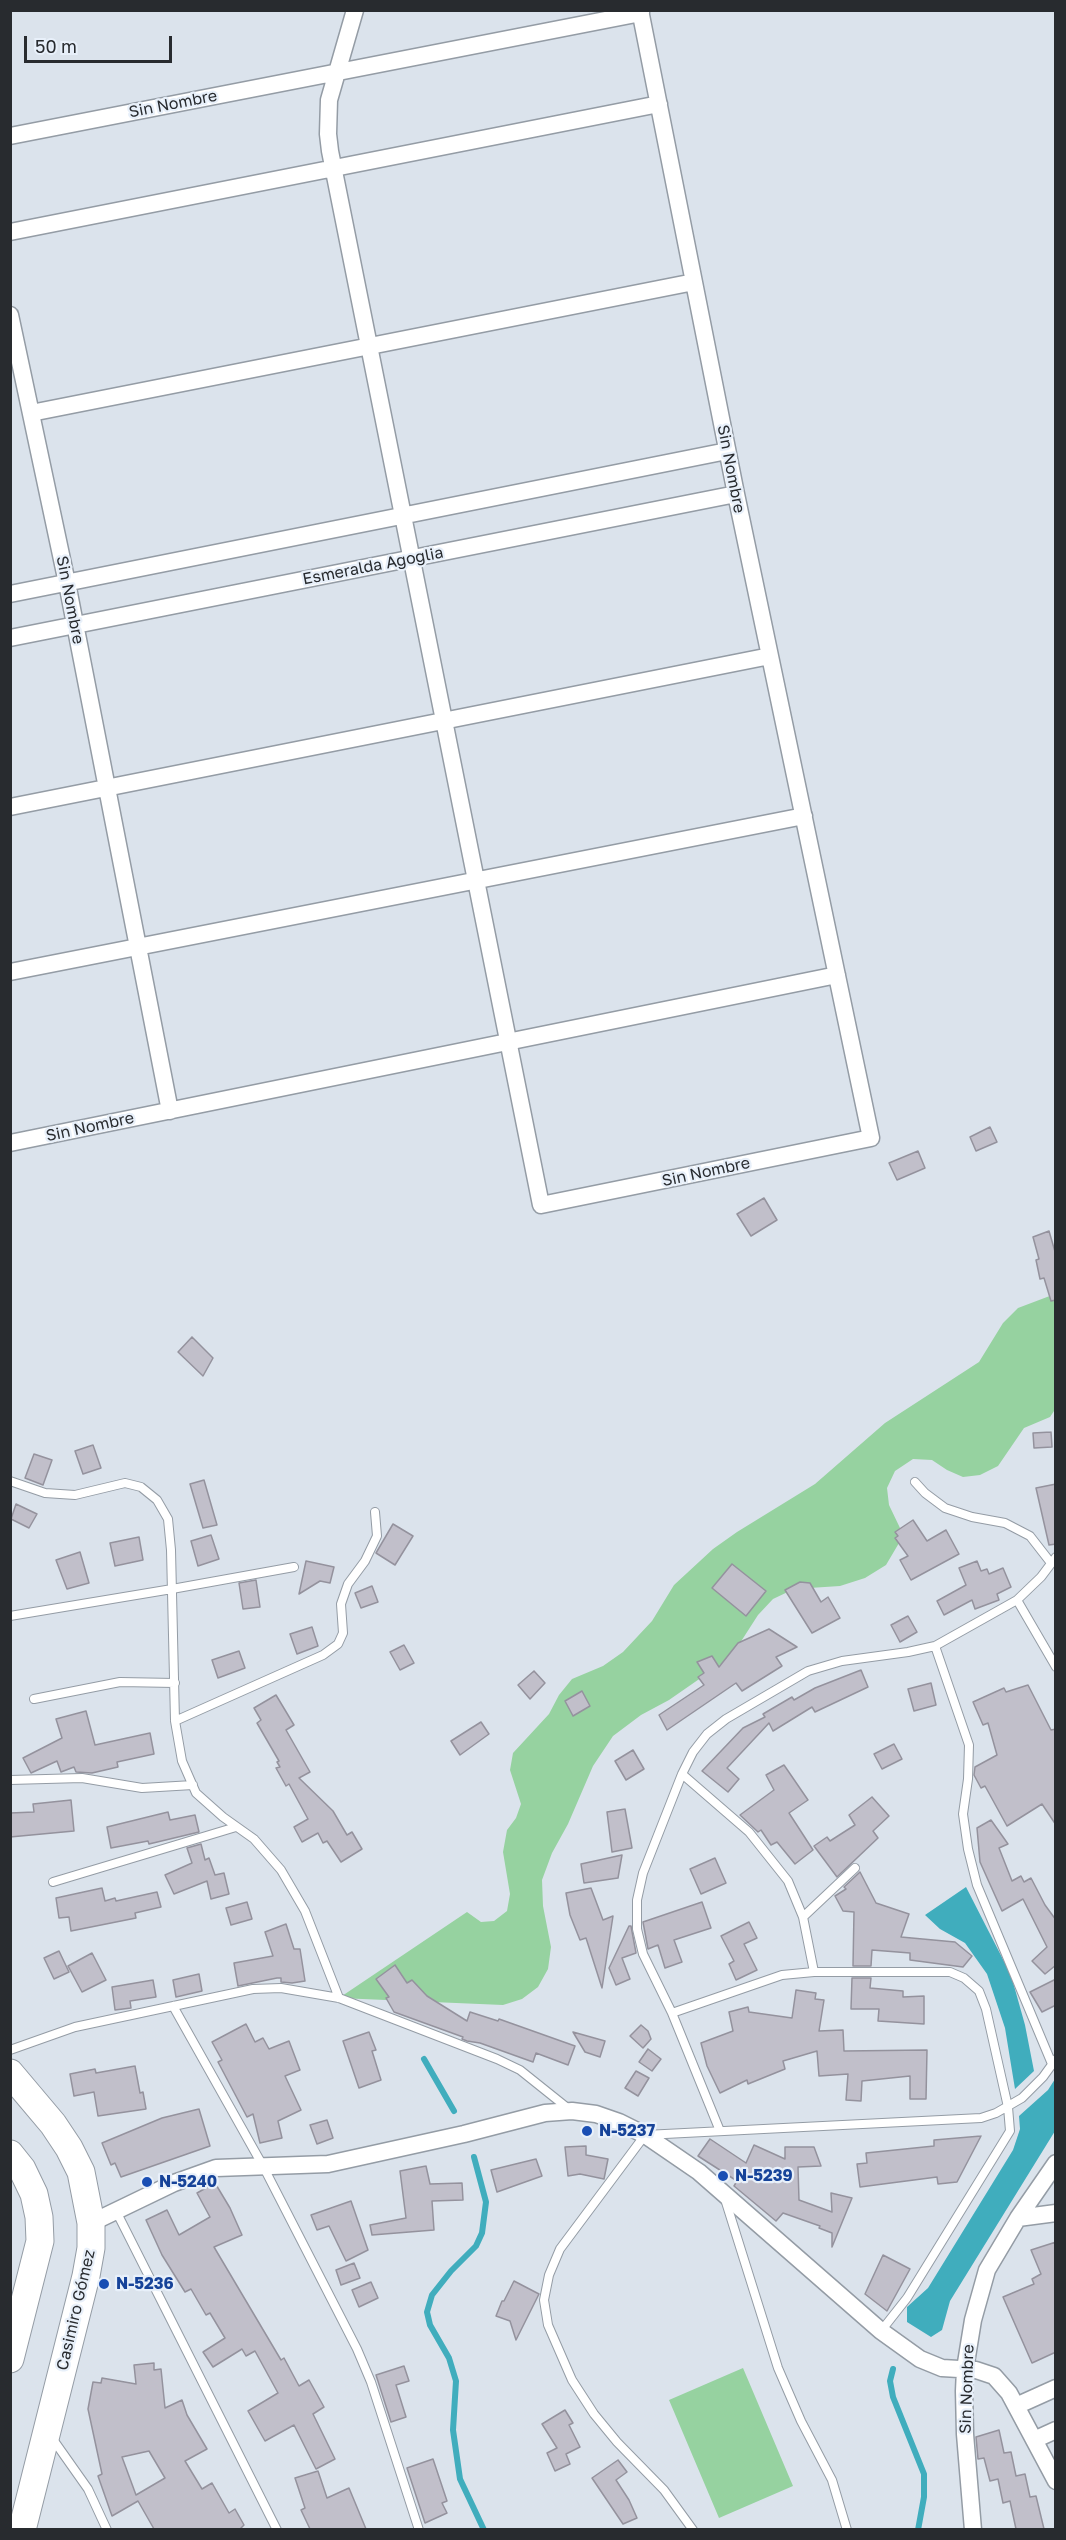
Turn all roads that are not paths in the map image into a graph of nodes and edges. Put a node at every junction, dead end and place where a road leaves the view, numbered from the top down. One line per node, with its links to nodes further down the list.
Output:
1 (355, 10): 3 (street, Sin Nombre)
2 (641, 12): 3 (street, Sin Nombre); 4 (street, Sin Nombre)
3 (335, 73): 5 (street, Sin Nombre); 6 (street, Sin Nombre)
4 (659, 104): 6 (street); 8 (street, Sin Nombre)
5 (10, 136)
6 (333, 168): 7 (street); 10 (street, Sin Nombre)
7 (10, 232)
8 (694, 282): 10 (street); 12 (street, Sin Nombre)
9 (10, 315): 11 (street, Sin Nombre)
10 (368, 346): 11 (street); 14 (street, Sin Nombre)
11 (31, 413): 16 (street, Sin Nombre)
12 (727, 451): 13 (street, Sin Nombre); 14 (street)
13 (736, 494): 15 (street, Esmeralda Agoglia); 20 (street, Sin Nombre)
14 (402, 516): 15 (street, Sin Nombre); 16 (street)
15 (410, 558): 18 (street, Esmeralda Agoglia); 21 (street, Sin Nombre)
16 (67, 583): 17 (street); 18 (street, Sin Nombre)
17 (10, 594)
18 (75, 625): 19 (street, Esmeralda Agoglia); 22 (street, Sin Nombre)
19 (10, 638)
20 (770, 656): 21 (street); 24 (street, Sin Nombre)
21 (443, 721): 22 (street); 25 (street, Sin Nombre)
22 (107, 788): 23 (street); 26 (street, Sin Nombre)
23 (10, 807)
24 (804, 816): 25 (street); 28 (street, Sin Nombre)
25 (476, 880): 26 (street); 29 (street, Sin Nombre)
26 (138, 947): 27 (street); 30 (street, Sin Nombre)
27 (10, 972)
28 (837, 975): 29 (street, Sin Nombre); 29 (street, Sin Nombre)
29 (508, 1042): 30 (street, Sin Nombre)
30 (170, 1111): 31 (street, Sin Nombre)
31 (10, 1143)
32 (10, 1481): 37 (lane)
33 (915, 1482): 35 (lane)
34 (375, 1512): 44 (lane)
35 (1053, 1560): 38 (lane)
36 (294, 1567): 37 (lane)
37 (172, 1590): 39 (lane); 42 (lane)
38 (1017, 1600): 40 (lane); 41 (lane)
39 (10, 1616)
40 (935, 1646): 45 (lane); 57 (lane)
41 (1056, 1667)
42 (175, 1683): 43 (lane); 44 (lane)
43 (34, 1699)
44 (175, 1722): 47 (lane)
45 (682, 1774): 51 (lane); 55 (lane)
46 (10, 1780): 47 (lane)
47 (193, 1785): 48 (lane)
48 (237, 1827): 50 (lane); 53 (lane)
49 (855, 1868): 51 (lane)
50 (53, 1882)
51 (803, 1917): 52 (lane)
52 (814, 1972): 55 (lane); 59 (lane)
53 (339, 1998): 54 (lane); 60 (lane)
54 (173, 2006): 56 (lane); 65 (lane)
55 (672, 2013): 61 (lane)
56 (10, 2050)
57 (1054, 2061): 59 (lane)
58 (10, 2073): 70 (main road, Casimiro Gómez)
59 (1008, 2107): 61 (lane); 71 (lane)
60 (572, 2112): 62 (street); 65 (street)
61 (720, 2131): 62 (lane)
62 (645, 2135): 66 (street); 84 (lane)
63 (10, 2154): 72 (main road)
64 (1056, 2163): 69 (street, Sin Nombre)
65 (264, 2166): 67 (street); 83 (lane)
66 (723, 2193): 71 (street); 85 (lane)
67 (116, 2211): 70 (street); 82 (lane)
68 (1056, 2212): 69 (street)
69 (1018, 2218): 73 (street, Sin Nombre)
70 (91, 2223): 77 (main road, Casimiro Gómez)
71 (881, 2331): 73 (street)
72 (10, 2359)
73 (965, 2369): 75 (street); 86 (street, Sin Nombre)
74 (1056, 2388): 75 (street)
75 (1016, 2406): 78 (street)
76 (1056, 2430): 78 (street)
77 (47, 2432): 80 (main road, Casimiro Gómez); 81 (lane)
78 (1034, 2440): 79 (street)
79 (1056, 2481)
80 (22, 2529)
81 (107, 2529)
82 (277, 2529)
83 (419, 2529)
84 (693, 2529)
85 (847, 2529)
86 (973, 2529)

